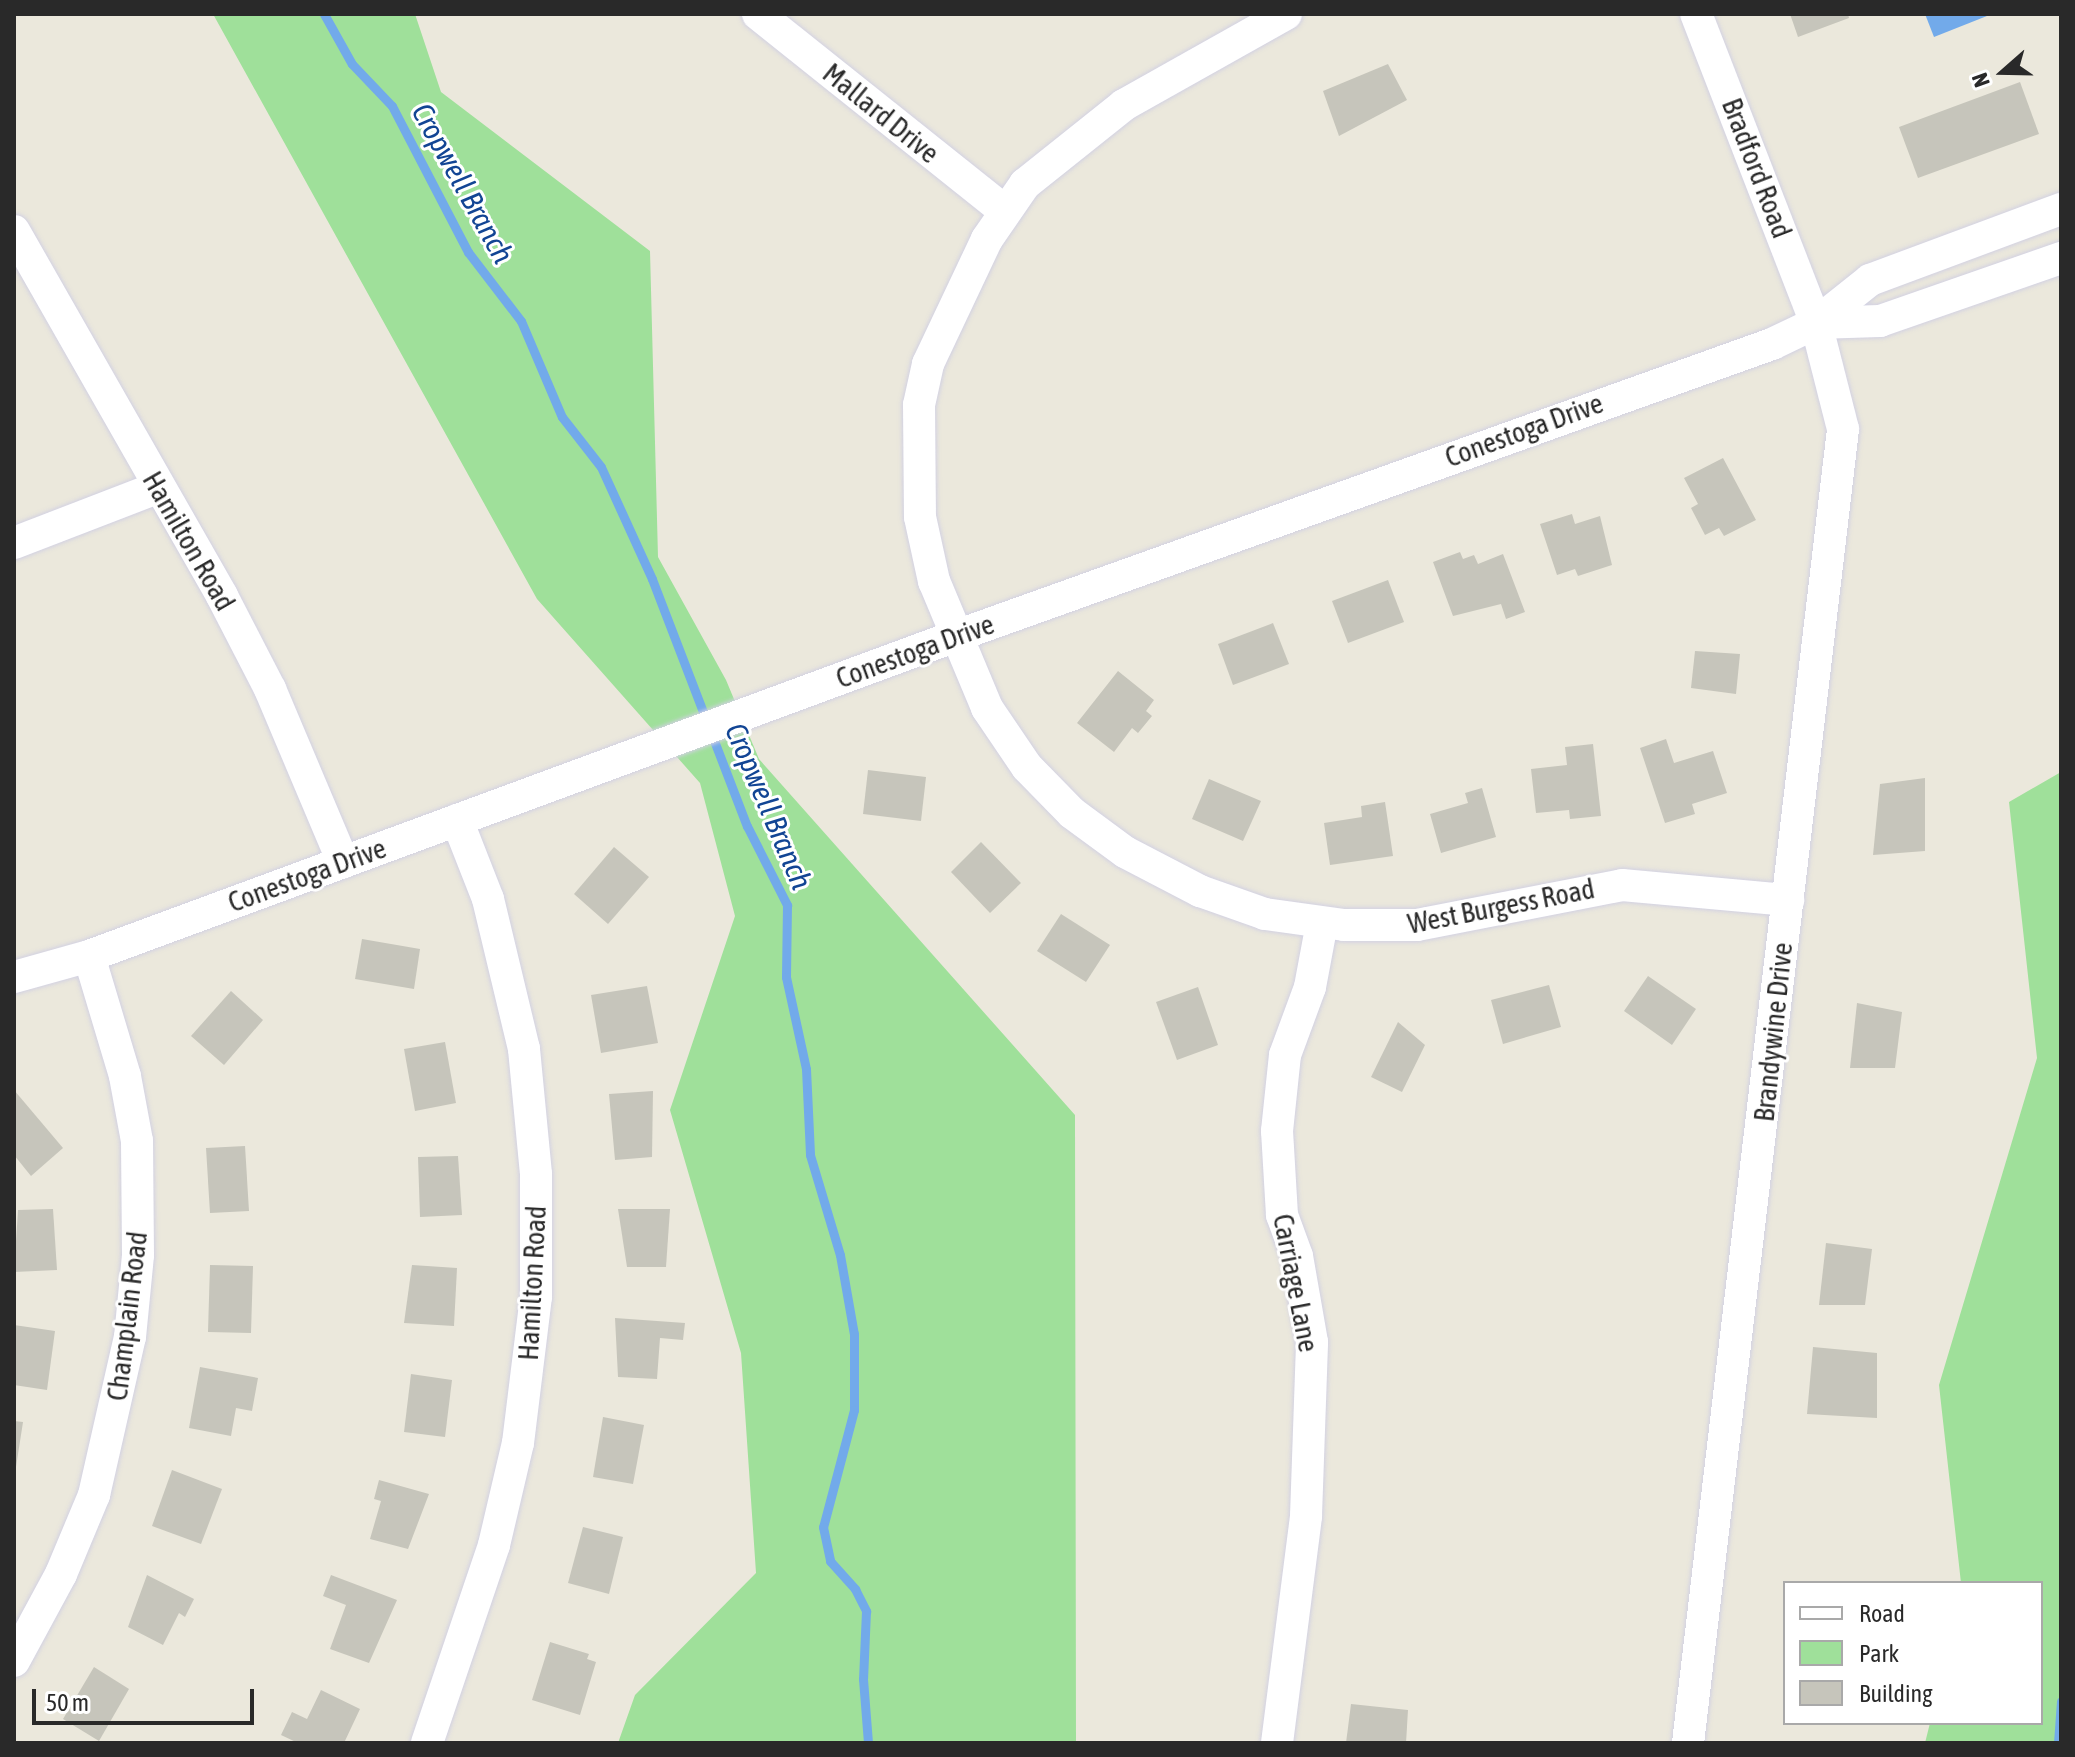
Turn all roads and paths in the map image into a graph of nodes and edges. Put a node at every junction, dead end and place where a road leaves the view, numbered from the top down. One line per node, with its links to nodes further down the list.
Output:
1 (758, 14): 5 (street, Mallard Drive)
2 (1286, 14): 5 (street, West Burgess Road)
3 (1696, 14): 8 (street, Bradford Road)
4 (2061, 209): 8 (street, Conestoga Drive)
5 (1005, 211): 11 (street, West Burgess Road)
6 (14, 231): 9 (street, Hamilton Road)
7 (2061, 258): 8 (street, Conestoga Drive)
8 (1816, 323): 11 (street, Conestoga Drive); 14 (street, Brandywine Drive)
9 (159, 487): 10 (street); 13 (street, Hamilton Road)
10 (14, 543)
11 (956, 636): 12 (street, Conestoga Drive); 15 (street, West Burgess Road)
12 (457, 820): 13 (street, Conestoga Drive); 19 (street, Hamilton Road)
13 (343, 862): 16 (street, Conestoga Drive)
14 (1788, 900): 15 (street, West Burgess Road); 21 (street, Brandywine Drive)
15 (1322, 923): 20 (street, Carriage Lane)
16 (89, 956): 17 (street, Conestoga Drive); 18 (street, Champlain Road)
17 (14, 977)
18 (14, 1661)
19 (427, 1743)
20 (1277, 1743)
21 (1688, 1743)

